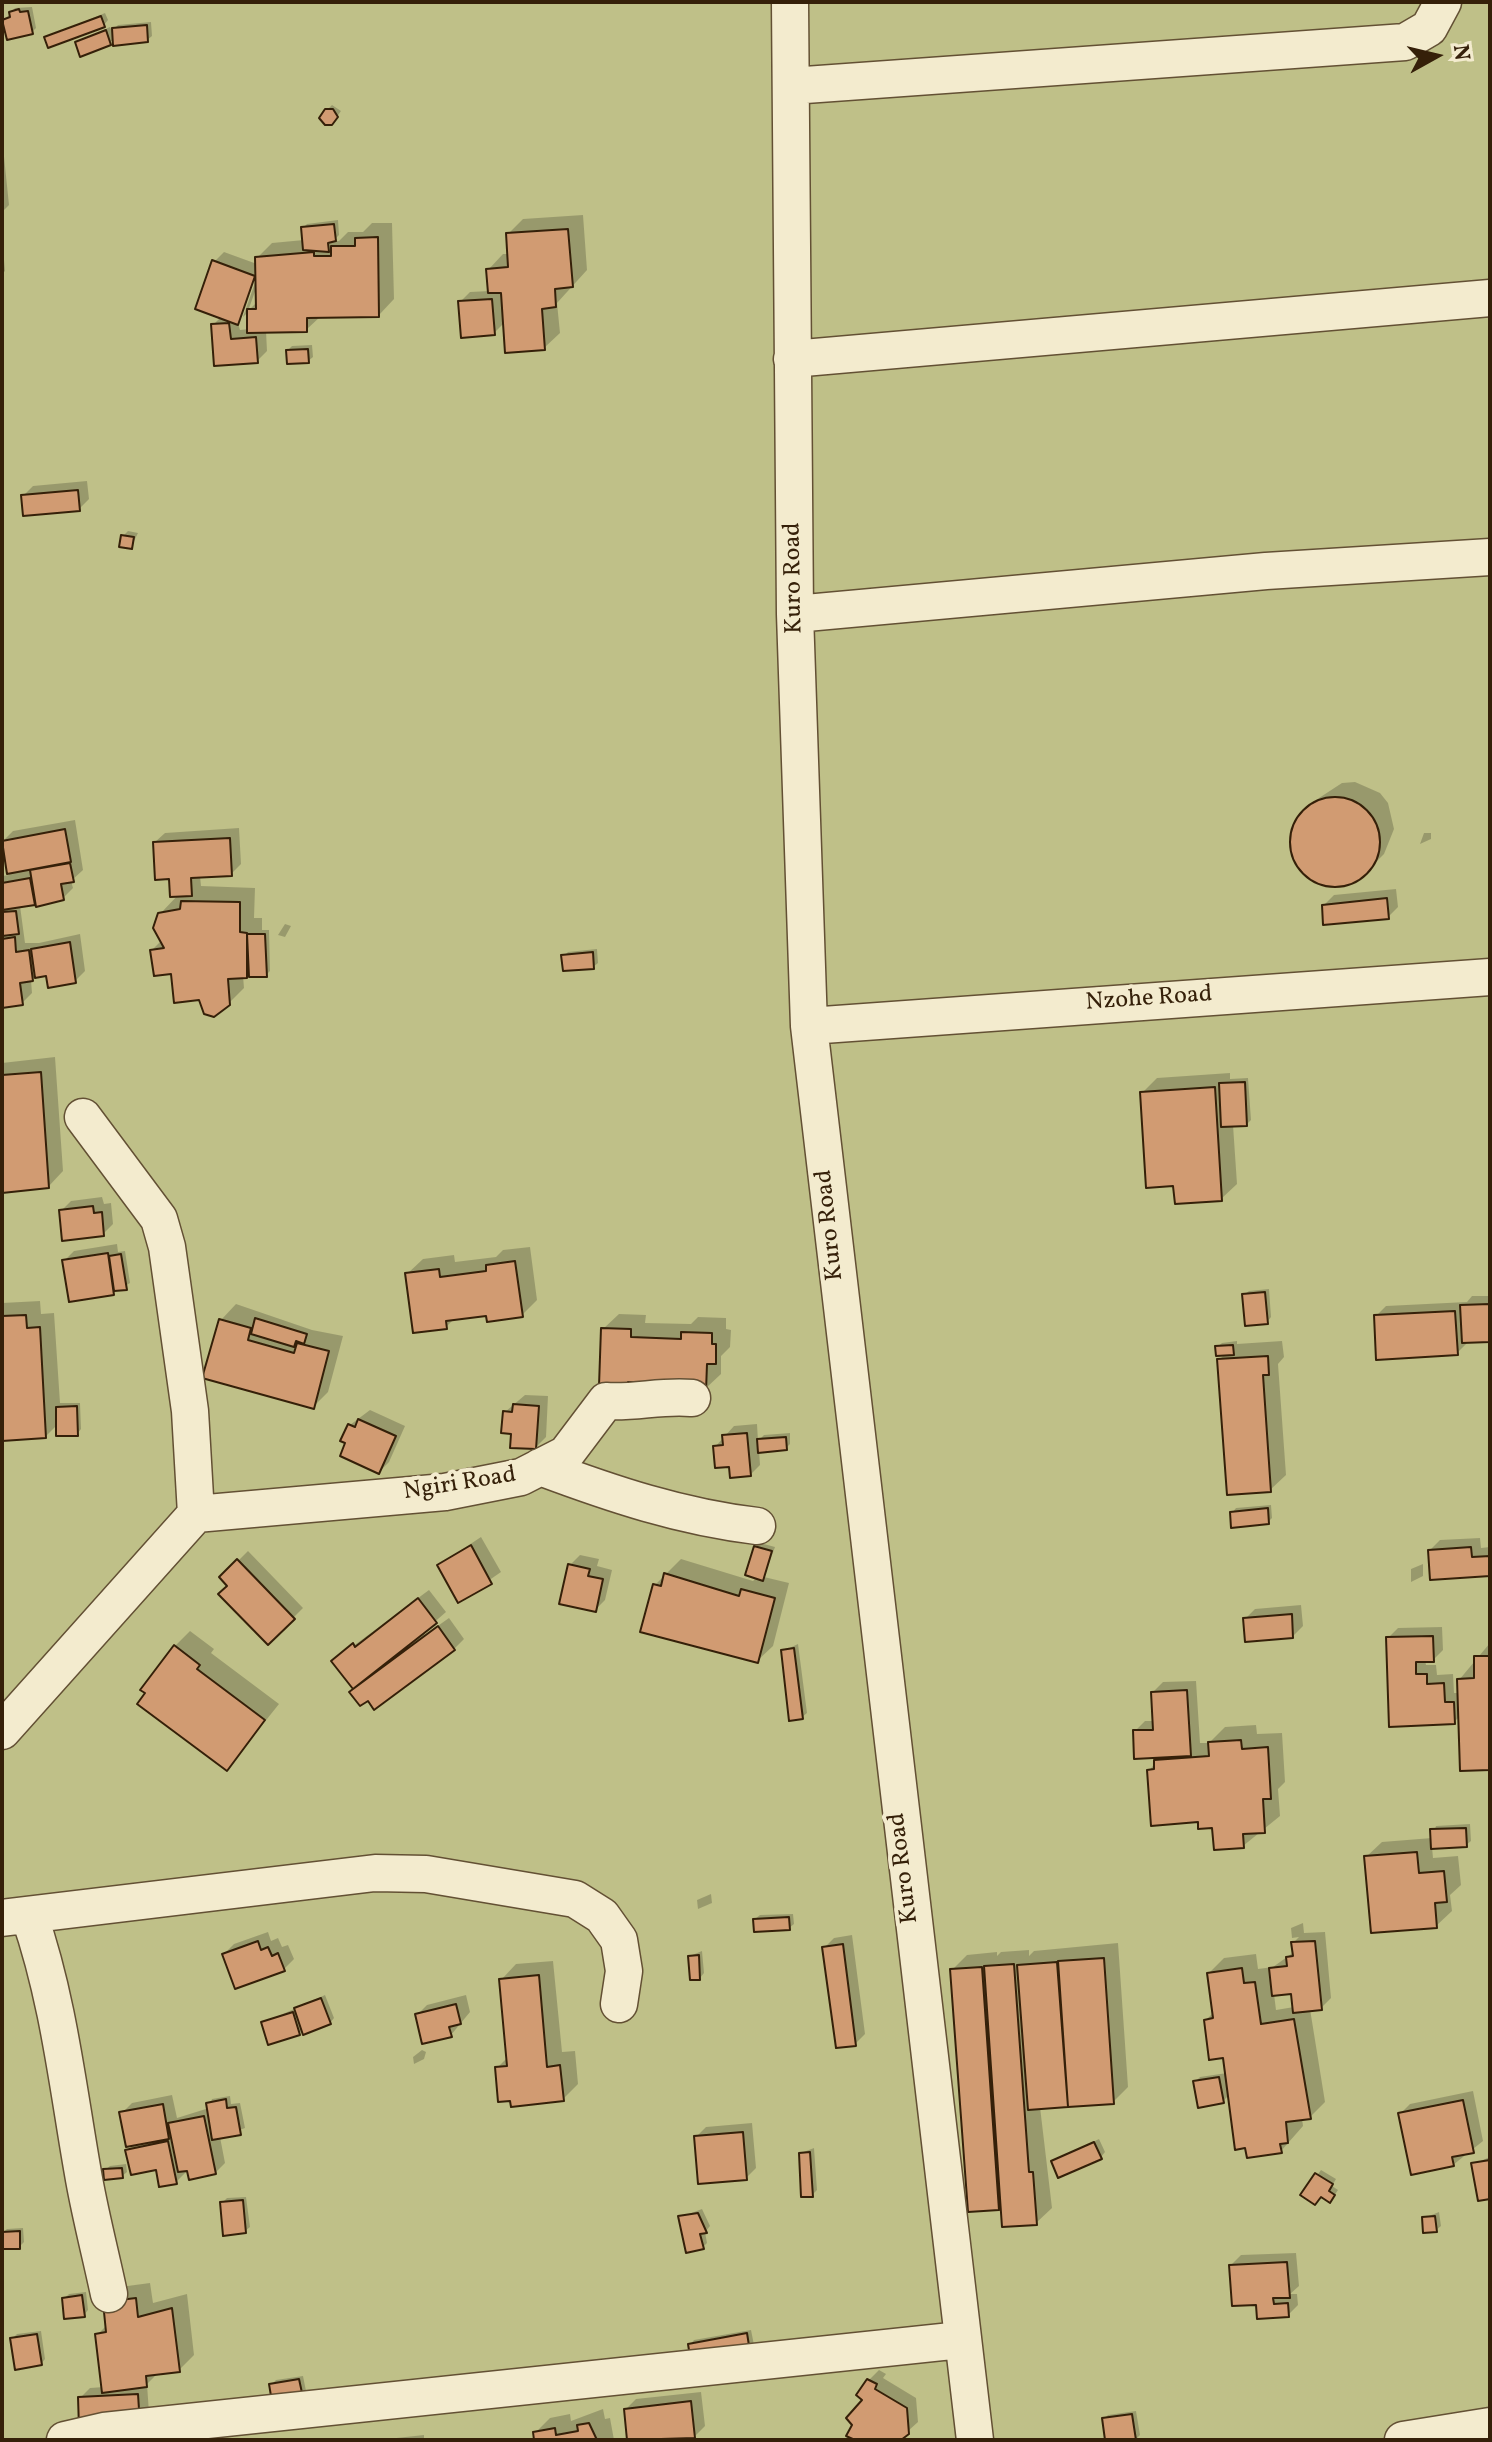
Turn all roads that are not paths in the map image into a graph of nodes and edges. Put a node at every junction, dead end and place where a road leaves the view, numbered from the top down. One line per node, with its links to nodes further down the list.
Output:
1 (790, 2): 3 (street, Kuro Road)
2 (1443, 2): 3 (street)
3 (791, 86): 5 (street, Kuro Road)
4 (1490, 298): 5 (street)
5 (792, 359): 7 (street, Kuro Road)
6 (1490, 557): 7 (street)
7 (795, 614): 9 (street, Kuro Road)
8 (1490, 977): 9 (street, Nzohe Road)
9 (809, 1026): 19 (street, Kuro Road)
10 (83, 1117): 13 (street)
11 (692, 1398): 12 (street, Ngiri Road)
12 (540, 1467): 13 (street, Ngiri Road); 14 (street)
13 (196, 1514): 15 (street)
14 (757, 1526)
15 (2, 1731)
16 (15, 1917): 17 (street); 18 (street)
17 (619, 2004)
18 (109, 2294)
19 (961, 2340): 21 (street); 22 (street, Kuro Road)
20 (1490, 2426): 23 (street)
21 (65, 2440)
22 (975, 2440)
23 (1403, 2440)

